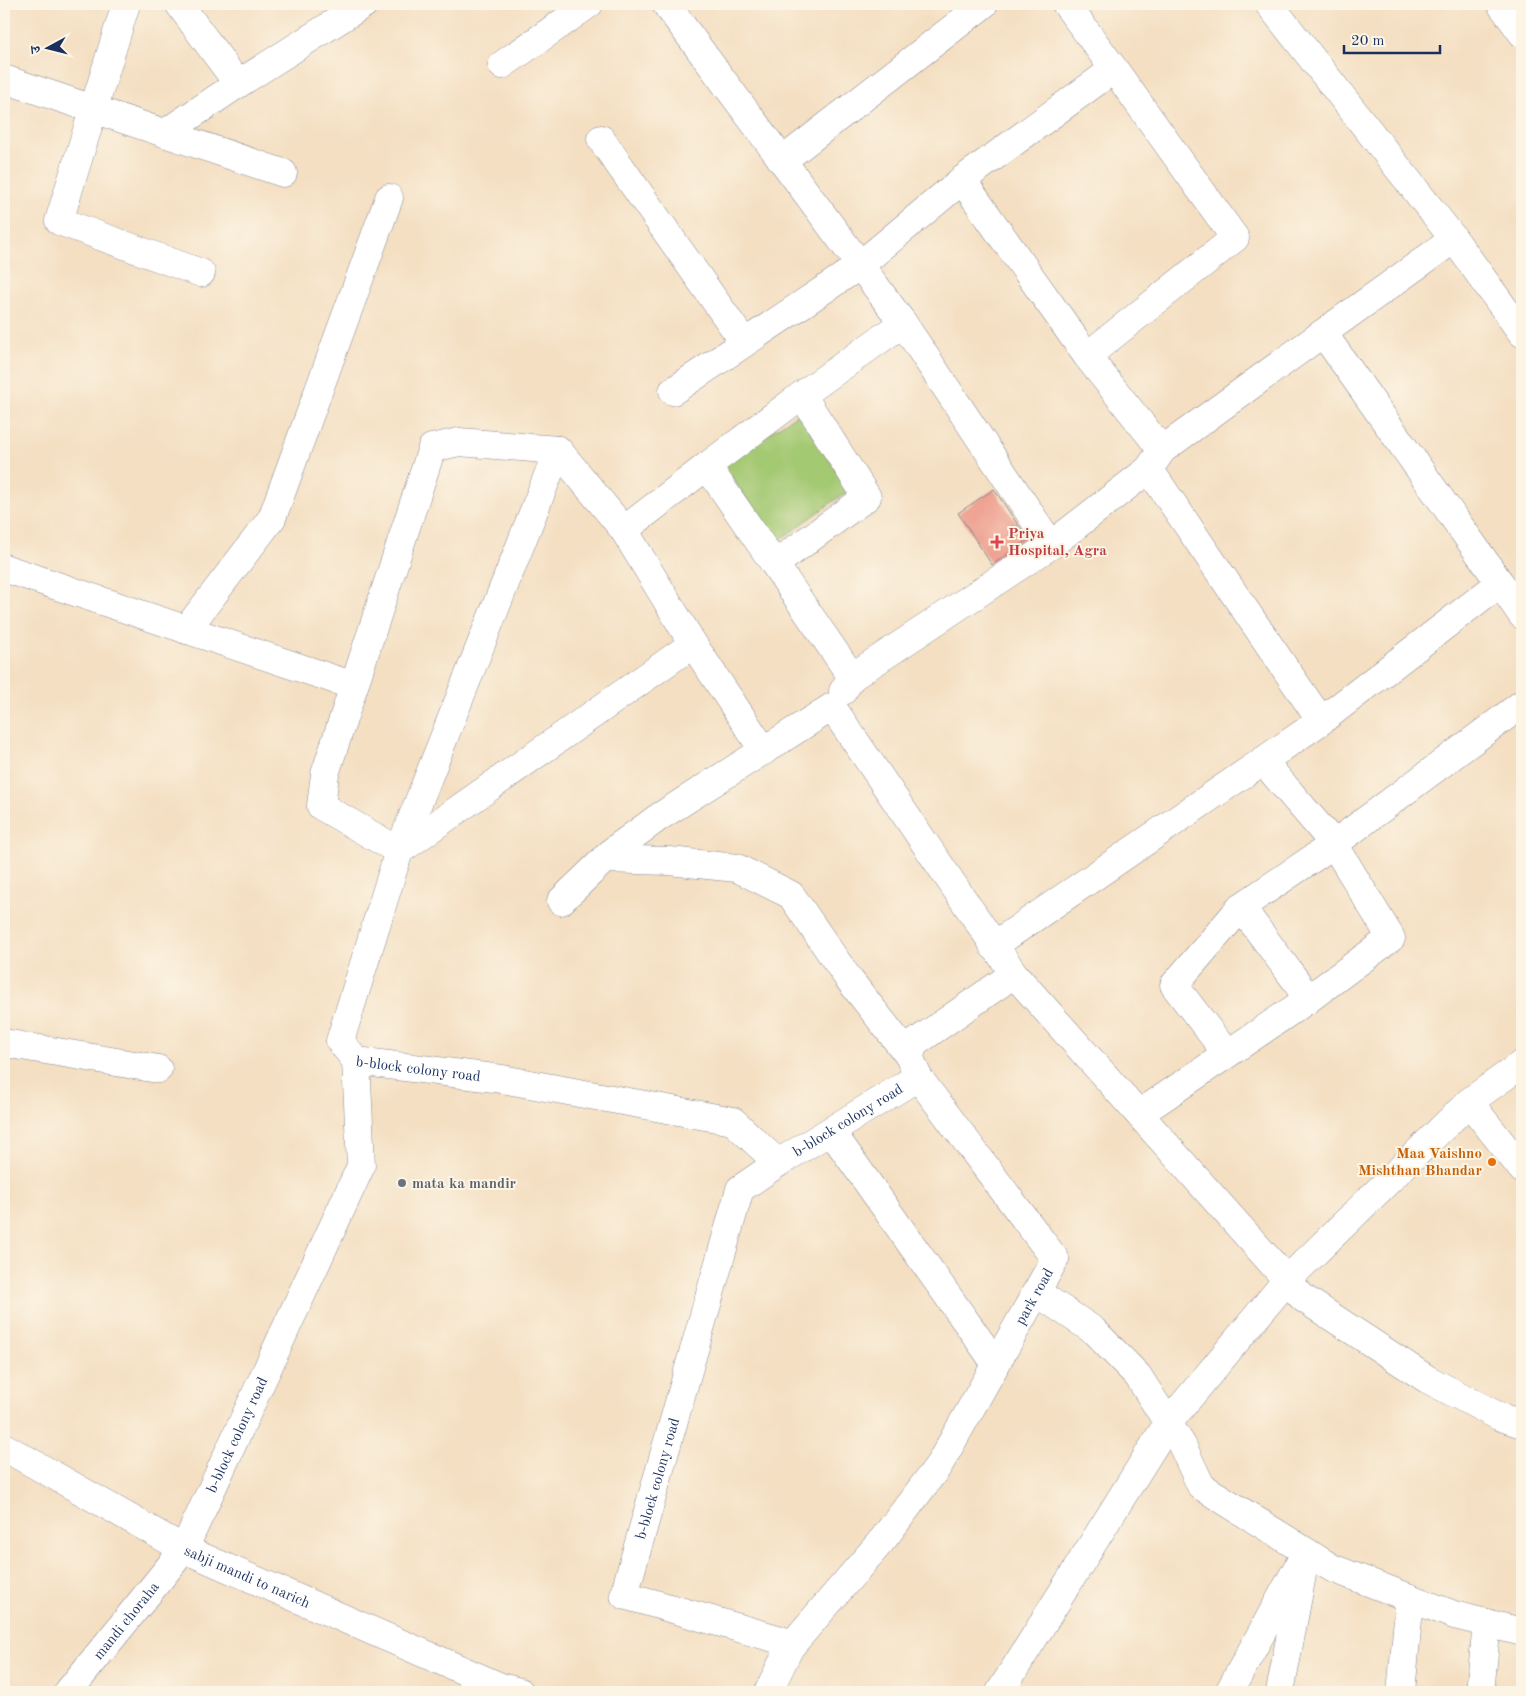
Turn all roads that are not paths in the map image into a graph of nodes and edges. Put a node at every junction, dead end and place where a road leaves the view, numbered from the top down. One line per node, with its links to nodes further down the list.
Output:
1 (126, 4): 15 (street)
2 (180, 4): 14 (street)
3 (364, 4): 14 (street)
4 (589, 4): 11 (street)
5 (666, 4): 18 (street)
6 (984, 4): 18 (street)
7 (1066, 4): 12 (street)
8 (1269, 4): 22 (street)
9 (1501, 4): 10 (street)
10 (1522, 33)
11 (502, 65)
12 (1114, 70): 20 (street); 29 (street)
13 (4, 78): 15 (street)
14 (238, 84): 16 (street)
15 (93, 109): 16 (street); 24 (street)
16 (165, 133): 19 (street)
17 (601, 139): 28 (street)
18 (782, 161): 23 (street)
19 (283, 173)
20 (962, 180): 23 (street); 29 (street)
21 (389, 198): 41 (street)
22 (1454, 239): 26 (street); 27 (street)
23 (859, 266): 25 (street); 28 (street)
24 (201, 273)
25 (904, 323): 31 (street); 36 (street)
26 (1323, 333): 33 (street); 39 (street)
27 (1522, 333)
28 (744, 342): 30 (street)
29 (1087, 356): 33 (street)
30 (673, 392)
31 (802, 395): 34 (street); 37 (street)
32 (558, 450): 35 (street); 44 (street); 51 (street)
33 (1156, 460): 36 (street); 47 (street)
34 (707, 466): 35 (street); 37 (street)
35 (624, 530): 42 (street)
36 (1051, 545): 43 (street)
37 (775, 564): 43 (street)
38 (4, 568): 41 (street)
39 (1500, 583): 40 (street); 47 (street)
40 (1522, 615)
41 (186, 630): 44 (street)
42 (694, 644): 48 (street); 51 (street)
43 (852, 677): 46 (street)
44 (354, 686): 51 (street)
45 (1522, 704): 50 (street)
46 (832, 707): 48 (street); 55 (street)
47 (1321, 722): 49 (street)
48 (764, 751): 52 (street)
49 (1263, 761): 50 (street); 55 (street)
50 (1334, 844): 54 (street); 57 (street)
51 (399, 851): 60 (street)
52 (604, 859): 53 (street); 62 (street)
53 (561, 902)
54 (1241, 907): 57 (street); 59 (street)
55 (993, 946): 56 (street)
56 (1014, 974): 62 (street); 65 (street)
57 (1307, 1000): 59 (street)
58 (4, 1043): 63 (street)
59 (1227, 1054): 65 (street)
60 (356, 1061): 67 (street, b-block colony road); 75 (street, b-block colony road)
61 (1522, 1064): 64 (street)
62 (914, 1067): 66 (street, b-block colony road); 70 (street, park road)
63 (158, 1069)
64 (1468, 1102): 68 (street); 69 (street)
65 (1139, 1114): 69 (street)
66 (831, 1131): 67 (street, b-block colony road); 71 (street)
67 (778, 1163): 80 (street, b-block colony road)
68 (1522, 1170)
69 (1287, 1280): 72 (street); 73 (street)
70 (1036, 1292): 71 (street, park road); 72 (street)
71 (996, 1364): 80 (street, park road)
72 (1168, 1423): 76 (street); 84 (street)
73 (1522, 1424)
74 (4, 1447): 75 (street, sabji mandi to narich)
75 (184, 1549): 81 (street, sabji mandi to narich); 82 (street, mandi choraha)
76 (1306, 1552): 77 (street); 85 (street); 86 (street)
77 (1410, 1598): 78 (street); 87 (street)
78 (1487, 1623): 79 (street); 88 (street)
79 (1522, 1632)
80 (790, 1647): 83 (street)
81 (510, 1690)
82 (68, 1692)
83 (768, 1692)
84 (1000, 1692)
85 (1229, 1692)
86 (1280, 1692)
87 (1401, 1692)
88 (1480, 1692)

